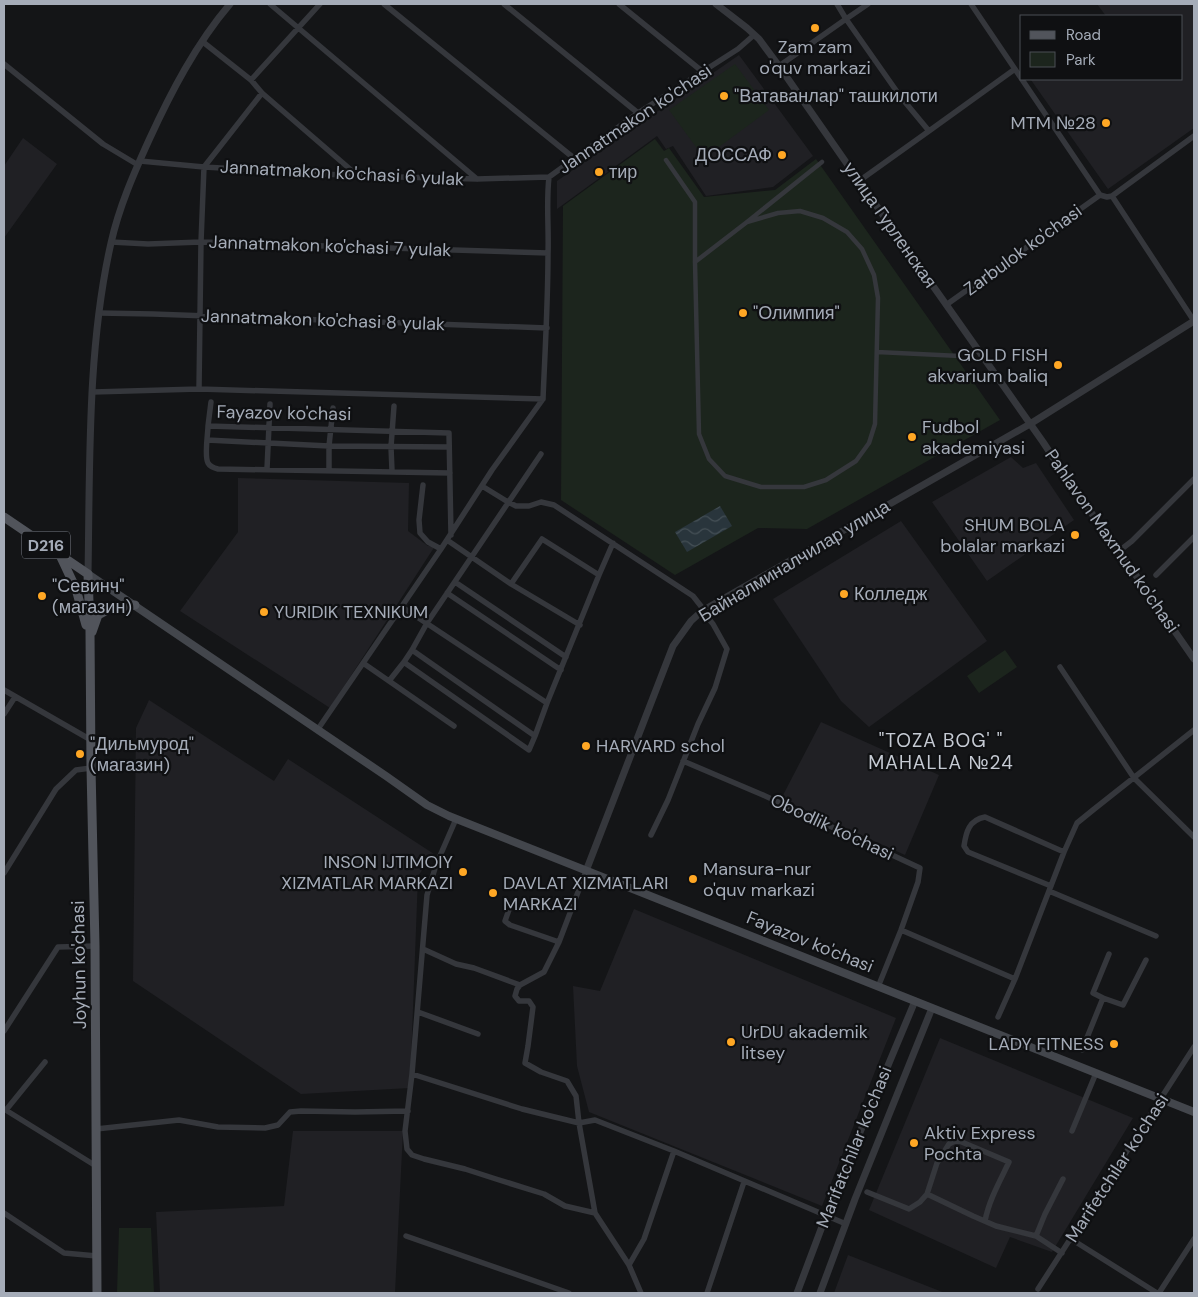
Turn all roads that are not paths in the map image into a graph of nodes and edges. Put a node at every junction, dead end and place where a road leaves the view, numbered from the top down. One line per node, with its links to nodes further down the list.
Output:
1 (230, 4): 14 (street)
2 (270, 4): 12 (street)
3 (320, 4): 12 (street)
4 (384, 4): 26 (street)
5 (504, 4): 23 (street)
6 (619, 4): 18 (street)
7 (716, 4): 13 (street, улица Гурленская)
8 (837, 4): 11 (street)
9 (868, 4): 11 (street)
10 (971, 4): 17 (street, Zarbulok ko'chasi)
11 (846, 19): 16 (street); 24 (street)
12 (299, 28): 20 (street); 33 (street)
13 (754, 34): 16 (street, улица Гурленская); 18 (street, Jannatmakon ko'chasi)
14 (203, 42): 20 (street); 29 (street)
15 (4, 64): 29 (street)
16 (779, 66): 34 (street, улица Гурленская)
17 (1015, 69): 19 (street, Zarbulok ko'chasi); 24 (street)
18 (703, 72): 23 (street, Jannatmakon ko'chasi)
19 (1020, 76)
20 (251, 80): 22 (street)
21 (1022, 80): 35 (street, Zarbulok ko'chasi)
22 (262, 92): 30 (street); 31 (street)
23 (638, 113): 26 (street, Jannatmakon ko'chasi)
24 (928, 131): 34 (street)
25 (1194, 136): 36 (street)
26 (575, 159): 32 (street, Jannatmakon ko'chasi)
27 (666, 160): 41 (street)
28 (822, 162): 37 (street)
29 (139, 163): 30 (street, Jannatmakon ko'chasi 6 yulak); 38 (street)
30 (204, 167): 31 (street, Jannatmakon ko'chasi 6 yulak); 39 (street)
31 (359, 176): 33 (street, Jannatmakon ko'chasi 6 yulak)
32 (549, 177): 33 (street, Jannatmakon ko'chasi 6 yulak); 40 (street, Jannatmakon ko'chasi)
33 (477, 180)
34 (859, 181): 42 (street, улица Гурленская)
35 (1100, 195): 36 (street, Zarbulok ko'chasi); 42 (street, Zarbulok ko'chasi)
36 (1112, 196): 45 (street)
37 (747, 222): 41 (street); 47 (street)
38 (111, 242): 39 (street, Jannatmakon ko'chasi 7 yulak); 43 (street)
39 (201, 242): 40 (street, Jannatmakon ko'chasi 7 yulak); 44 (street)
40 (548, 253): 46 (street, Jannatmakon ko'chasi)
41 (695, 262): 47 (street)
42 (946, 305): 56 (street, улица Гурленская)
43 (99, 313): 44 (street, Jannatmakon ko'chasi 8 yulak); 50 (street)
44 (200, 316): 46 (street, Jannatmakon ko'chasi 8 yulak); 49 (street)
45 (1194, 321): 56 (street, Байналминалчилар улица)
46 (546, 328): 51 (street, Jannatmakon ko'chasi)
47 (877, 352): 48 (street)
48 (960, 356)
49 (199, 388): 50 (street); 51 (street)
50 (93, 392): 83 (street)
51 (543, 399): 73 (street)
52 (211, 402): 57 (street)
53 (270, 404): 58 (street)
54 (394, 406): 60 (street)
55 (333, 408): 59 (street)
56 (1030, 424): 80 (street, Pahlavon Maxmud ko'chasi); 91 (street, Байналминалчилар улица)
57 (208, 426): 58 (street, Fayazov ko'chasi); 61 (street, Fayazov ko'chasi)
58 (269, 428): 59 (street, Fayazov ko'chasi); 62 (street)
59 (331, 430): 60 (street, Fayazov ko'chasi); 63 (street)
60 (393, 432): 64 (street); 65 (street, Fayazov ko'chasi)
61 (207, 440): 62 (street); 67 (street, Fayazov ko'chasi)
62 (267, 442): 63 (street); 67 (street)
63 (329, 446): 64 (street); 68 (street)
64 (392, 447): 65 (street); 69 (street)
65 (449, 447): 70 (street)
66 (541, 454): 74 (street)
67 (267, 469): 68 (street, Fayazov ko'chasi)
68 (329, 471): 69 (street, Fayazov ko'chasi)
69 (392, 471): 70 (street, Fayazov ko'chasi)
70 (450, 473): 76 (street)
71 (1194, 479): 80 (street)
72 (423, 485): 79 (street)
73 (482, 486): 74 (street); 76 (street)
74 (508, 502): 78 (street); 82 (street)
75 (4, 517): 81 (main road, Fayazov ko'chasi / D216)
76 (449, 537): 79 (street); 82 (street)
77 (1194, 537): 85 (street)
78 (614, 544): 84 (street); 91 (street)
79 (441, 549): 90 (street)
80 (1119, 551): 97 (street, Pahlavon Maxmud ko'chasi)
81 (60, 554): 83 (main road, Fayazov ko'chasi / D216); 94 (main road)
82 (471, 557): 86 (street); 87 (street)
83 (88, 574): 89 (main road, Fayazov ko'chasi); 94 (main road)
84 (599, 575): 87 (street); 93 (street)
85 (1156, 575)
86 (455, 582): 88 (street); 96 (street)
87 (511, 584): 93 (street)
88 (447, 593): 92 (street); 101 (street)
89 (135, 605): 94 (main road); 108 (main road, Fayazov ko'chasi)
90 (402, 607): 92 (street); 99 (street)
91 (703, 610): 112 (street); 119 (street, Байналминалчилар улица)
92 (427, 623): 95 (street); 105 (street)
93 (580, 625): 96 (street)
94 (90, 637): 111 (main road, Joyhun ko'chasi)
95 (412, 650): 98 (street); 110 (street)
96 (566, 656): 101 (street)
97 (1194, 660)
98 (404, 662): 102 (street); 110 (street)
99 (363, 663): 102 (street); 108 (street)
100 (1060, 667): 114 (street)
101 (560, 670): 105 (street)
102 (390, 681): 107 (street)
103 (4, 690): 104 (street)
104 (15, 697): 106 (street); 111 (street)
105 (547, 703): 110 (street)
106 (4, 714)
107 (454, 726)
108 (318, 729): 115 (main road, Fayazov ko'chasi)
109 (1194, 730): 114 (street)
110 (535, 736)
111 (91, 740): 113 (main road, Joyhun ko'chasi)
112 (683, 761): 116 (street); 123 (street, Obodlik ko'chasi)
113 (91, 768): 120 (street); 126 (main road, Joyhun ko'chasi)
114 (1134, 778): 117 (street); 118 (street)
115 (456, 819): 119 (main road, Fayazov ko'chasi); 127 (street)
116 (651, 835)
117 (1194, 837)
118 (1064, 852): 121 (street); 121 (street)
119 (586, 871): 125 (street, Байналминалчилар улица); 132 (main road, Fayazov ko'chasi)
120 (4, 873)
121 (1050, 889): 124 (street); 130 (street)
122 (511, 904): 125 (street)
123 (901, 930): 130 (street); 132 (street, Obodlik ko'chasi)
124 (1156, 936)
125 (559, 942): 131 (street, Байналминалчилар улица)
126 (95, 946): 138 (street); 150 (main road, Joyhun ko'chasi)
127 (424, 949): 131 (street); 136 (street)
128 (1109, 954): 133 (street)
129 (1146, 960): 133 (street)
130 (1015, 979): 137 (street)
131 (520, 985): 149 (street)
132 (878, 986): 134 (main road, Fayazov ko'chasi)
133 (1102, 998): 141 (street)
134 (915, 1001): 135 (main road, Fayazov ko'chasi); 160 (street, Marifatchilar ko'chasi)
135 (932, 1008): 144 (main road, Fayazov ko'chasi); 162 (street, Marifatchilar ko'chasi)
136 (418, 1012): 139 (street); 143 (street)
137 (998, 1016)
138 (4, 1031)
139 (478, 1034)
140 (1194, 1047): 145 (street, Marifetchilar ko'chasi)
141 (1082, 1050)
142 (45, 1062): 146 (street)
143 (412, 1074): 147 (street); 149 (street)
144 (1096, 1074): 145 (main road, Fayazov ko'chasi); 151 (street)
145 (1161, 1099): 148 (main road, Fayazov ko'chasi); 165 (street, Marifetchilar ko'chasi)
146 (5, 1110): 153 (street)
147 (408, 1111): 150 (street); 159 (street)
148 (1194, 1112)
149 (579, 1123): 152 (street); 159 (street)
150 (96, 1129): 153 (main road, Joyhun ko'chasi)
151 (1072, 1131)
152 (674, 1151): 155 (street); 169 (street)
153 (96, 1166): 168 (main road, Joyhun ko'chasi)
154 (1063, 1179): 164 (street)
155 (744, 1182): 160 (street); 174 (street)
156 (867, 1192): 157 (street)
157 (927, 1194): 161 (street); 161 (street)
158 (4, 1213): 168 (street)
159 (595, 1213): 169 (street)
160 (826, 1215): 162 (street); 175 (street, Marifatchilar ko'chasi)
161 (985, 1221): 164 (street)
162 (846, 1224): 176 (street, Marifatchilar ko'chasi)
163 (406, 1236): 172 (street)
164 (1036, 1236): 167 (street)
165 (1071, 1239): 167 (street, Marifetchilar ko'chasi); 177 (street)
166 (1194, 1239): 177 (street)
167 (1062, 1253): 170 (street, Marifetchilar ko'chasi)
168 (97, 1256): 171 (main road, Joyhun ko'chasi)
169 (629, 1265): 173 (street)
170 (1038, 1289)
171 (97, 1293)
172 (569, 1293)
173 (641, 1293)
174 (707, 1293)
175 (797, 1293)
176 (820, 1293)
177 (1158, 1293)

